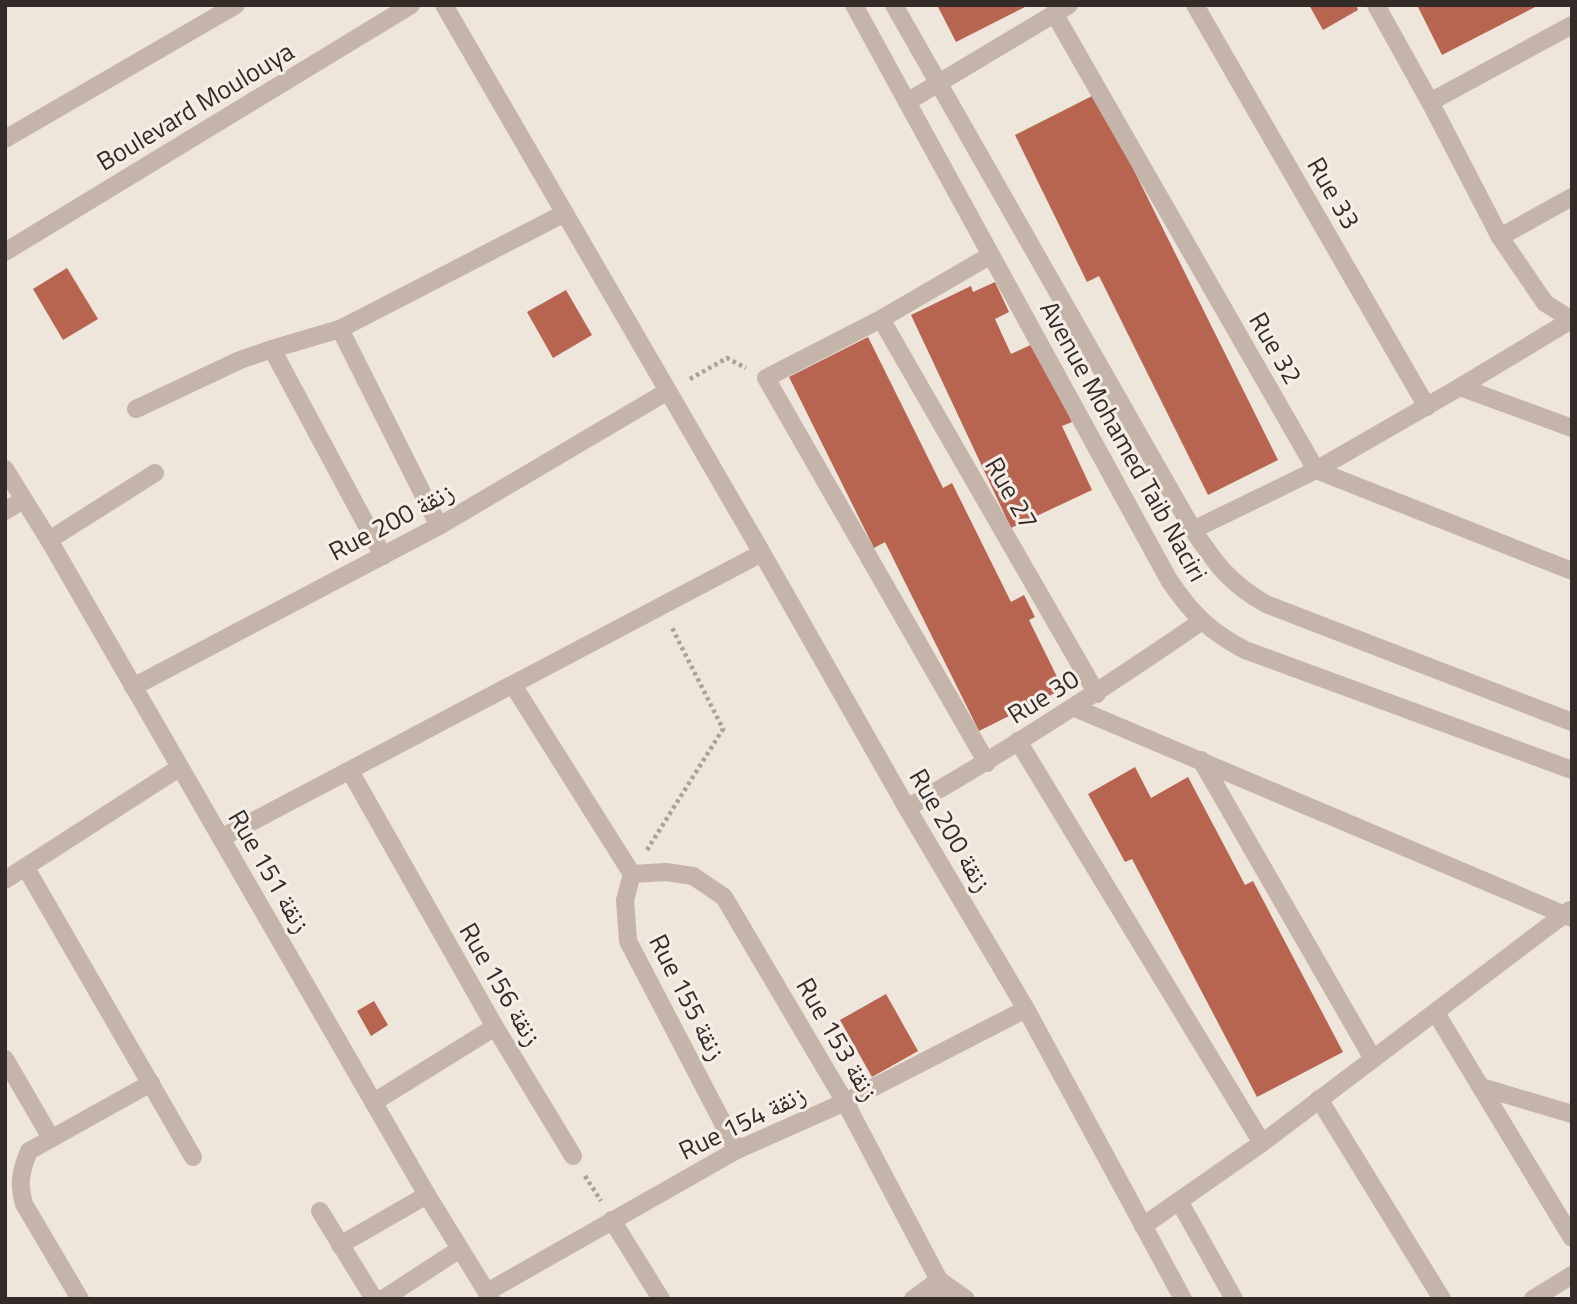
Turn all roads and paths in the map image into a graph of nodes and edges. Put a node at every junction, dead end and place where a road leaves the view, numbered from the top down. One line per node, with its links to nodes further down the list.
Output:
1 (236, 5): 13 (street)
2 (411, 5): 17 (street, Boulevard Moulouya)
3 (444, 5): 15 (street, Rue 200 زنقة)
4 (854, 5): 11 (street, Avenue Mohamed Taib Naciri)
5 (894, 5): 10 (street, Avenue Mohamed Taib Naciri)
6 (1195, 5): 26 (street, Rue 33)
7 (1376, 5): 12 (street)
8 (1061, 9): 10 (street); 30 (street, Rue 32)
9 (1572, 24): 12 (street)
10 (938, 83): 11 (street); 35 (street, Avenue Mohamed Taib Naciri)
11 (907, 102): 18 (street, Avenue Mohamed Taib Naciri)
12 (1430, 102): 16 (street)
13 (5, 139)
14 (1572, 197): 16 (street)
15 (565, 213): 21 (street); 25 (street, Rue 200 زنقة)
16 (1500, 237): 20 (street)
17 (5, 251)
18 (991, 255): 19 (street); 41 (street, Avenue Mohamed Taib Naciri)
19 (881, 319): 23 (street); 44 (street, Rue 27)
20 (1571, 320): 24 (street)
21 (340, 330): 22 (street); 34 (street)
22 (272, 349): 27 (street); 38 (street)
23 (766, 378): 25 (path); 49 (street)
24 (1460, 387): 26 (street); 28 (street)
25 (668, 391): 34 (street, Rue 200 زنقة); 37 (street, Rue 200 زنقة)
26 (1427, 407): 30 (street)
27 (136, 409)
28 (1572, 428)
29 (5, 469): 32 (street, Rue 151 زنقة)
30 (1316, 470): 35 (street); 39 (street)
31 (155, 473): 36 (street)
32 (23, 500): 33 (street); 36 (street, Rue 151 زنقة)
33 (5, 512)
34 (439, 526): 38 (street, Rue 200 زنقة)
35 (1193, 530): 46 (street, Avenue Mohamed Taib Naciri)
36 (49, 540): 43 (street, Rue 151 زنقة)
37 (762, 553): 40 (street); 53 (street, Rue 200 زنقة)
38 (383, 556): 43 (street, Rue 200 زنقة)
39 (1572, 570)
40 (661, 605): 42 (street); 56 (path)
41 (1202, 621): 44 (street, Rue 30); 51 (street, Avenue Mohamed Taib Naciri)
42 (513, 685): 52 (street); 56 (street)
43 (133, 687): 50 (street, Rue 151 زنقة)
44 (1097, 694): 45 (street, Rue 30)
45 (1075, 708): 47 (street, Rue 30); 48 (street)
46 (1572, 722)
47 (1018, 741): 49 (street, Rue 30); 71 (street)
48 (1201, 760): 58 (street); 63 (street)
49 (987, 763): 53 (street, Rue 30)
50 (179, 768): 54 (street, Rue 151 زنقة); 55 (street)
51 (1572, 770)
52 (350, 771): 54 (street); 61 (street, Rue 156 زنقة)
53 (907, 808): 59 (street, Rue 200 زنقة)
54 (221, 838): 68 (street, Rue 151 زنقة)
55 (26, 868): 57 (street); 64 (street)
56 (632, 874): 67 (street, Rue 153 زنقة); 72 (street, Rue 155 زنقة)
57 (5, 880)
58 (1569, 914): 60 (street)
59 (1026, 1009): 67 (street, Rue 154 زنقة); 79 (street, Rue 200 زنقة)
60 (1436, 1013): 63 (street); 65 (street)
61 (495, 1027): 68 (street); 73 (street, Rue 156 زنقة)
62 (5, 1059): 70 (street)
63 (1373, 1059): 66 (street)
64 (151, 1083): 70 (street); 74 (street)
65 (1481, 1087): 69 (street); 80 (street)
66 (1319, 1098): 71 (street); 95 (street)
67 (845, 1101): 72 (street, Rue 154 زنقة); 84 (street, Rue 153 زنقة)
68 (374, 1102): 75 (street, Rue 151 زنقة)
69 (1572, 1114)
70 (51, 1138): 86 (street)
71 (1262, 1143): 76 (street)
72 (737, 1150): 78 (street, Rue 154 زنقة)
73 (573, 1156): 78 (path)
74 (193, 1157)
75 (427, 1195): 81 (street); 82 (street, Rue 151 زنقة)
76 (1179, 1201): 79 (street); 94 (street)
77 (320, 1212): 81 (street)
78 (612, 1220): 85 (street, Rue 154 زنقة); 89 (street)
79 (1143, 1226): 93 (street, Rue 200 زنقة)
80 (1572, 1238)
81 (340, 1245): 87 (street)
82 (460, 1249): 85 (street, Rue 151 زنقة); 88 (street)
83 (1572, 1275): 96 (street)
84 (939, 1280): 90 (street); 91 (street, Rue 153 زنقة); 92 (street)
85 (489, 1296)
86 (80, 1299)
87 (374, 1299)
88 (383, 1299)
89 (661, 1299)
90 (913, 1299)
91 (940, 1299)
92 (966, 1299)
93 (1183, 1299)
94 (1234, 1299)
95 (1442, 1299)
96 (1533, 1299)

